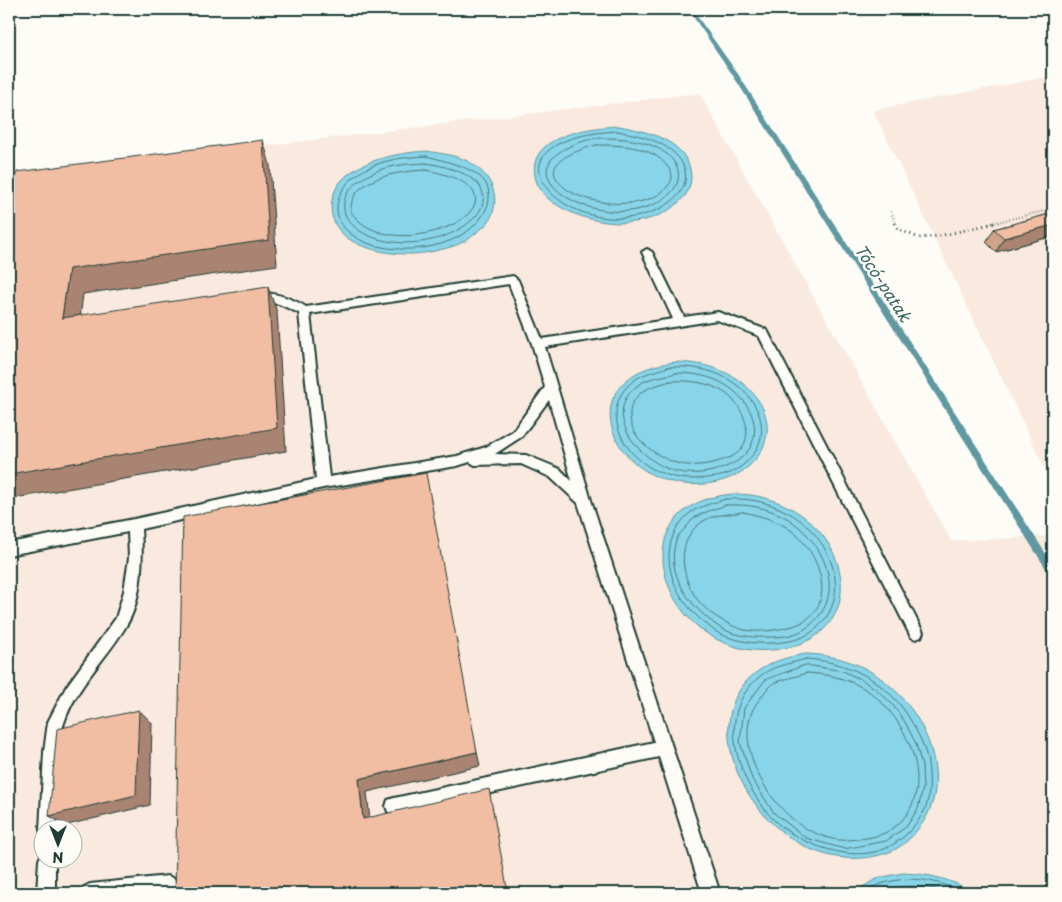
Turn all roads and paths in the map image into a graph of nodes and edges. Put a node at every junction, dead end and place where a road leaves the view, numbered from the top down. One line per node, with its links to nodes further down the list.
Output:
1 (1053, 209): 2 (path)
2 (891, 212)
3 (647, 252): 6 (lane)
4 (242, 300): 5 (lane)
5 (304, 311): 7 (lane); 10 (lane)
6 (680, 322): 7 (lane); 14 (lane)
7 (538, 344): 8 (lane)
8 (551, 388): 9 (lane); 11 (lane)
9 (457, 461): 10 (lane); 11 (lane)
10 (322, 483): 12 (lane)
11 (584, 500): 15 (lane)
12 (134, 525): 13 (lane); 17 (lane)
13 (9, 549)
14 (916, 632)
15 (664, 748): 16 (lane); 22 (lane)
16 (394, 806)
17 (49, 820)
18 (47, 870): 20 (lane)
19 (168, 885): 21 (lane)
20 (46, 893)
21 (90, 893)
22 (711, 893)

